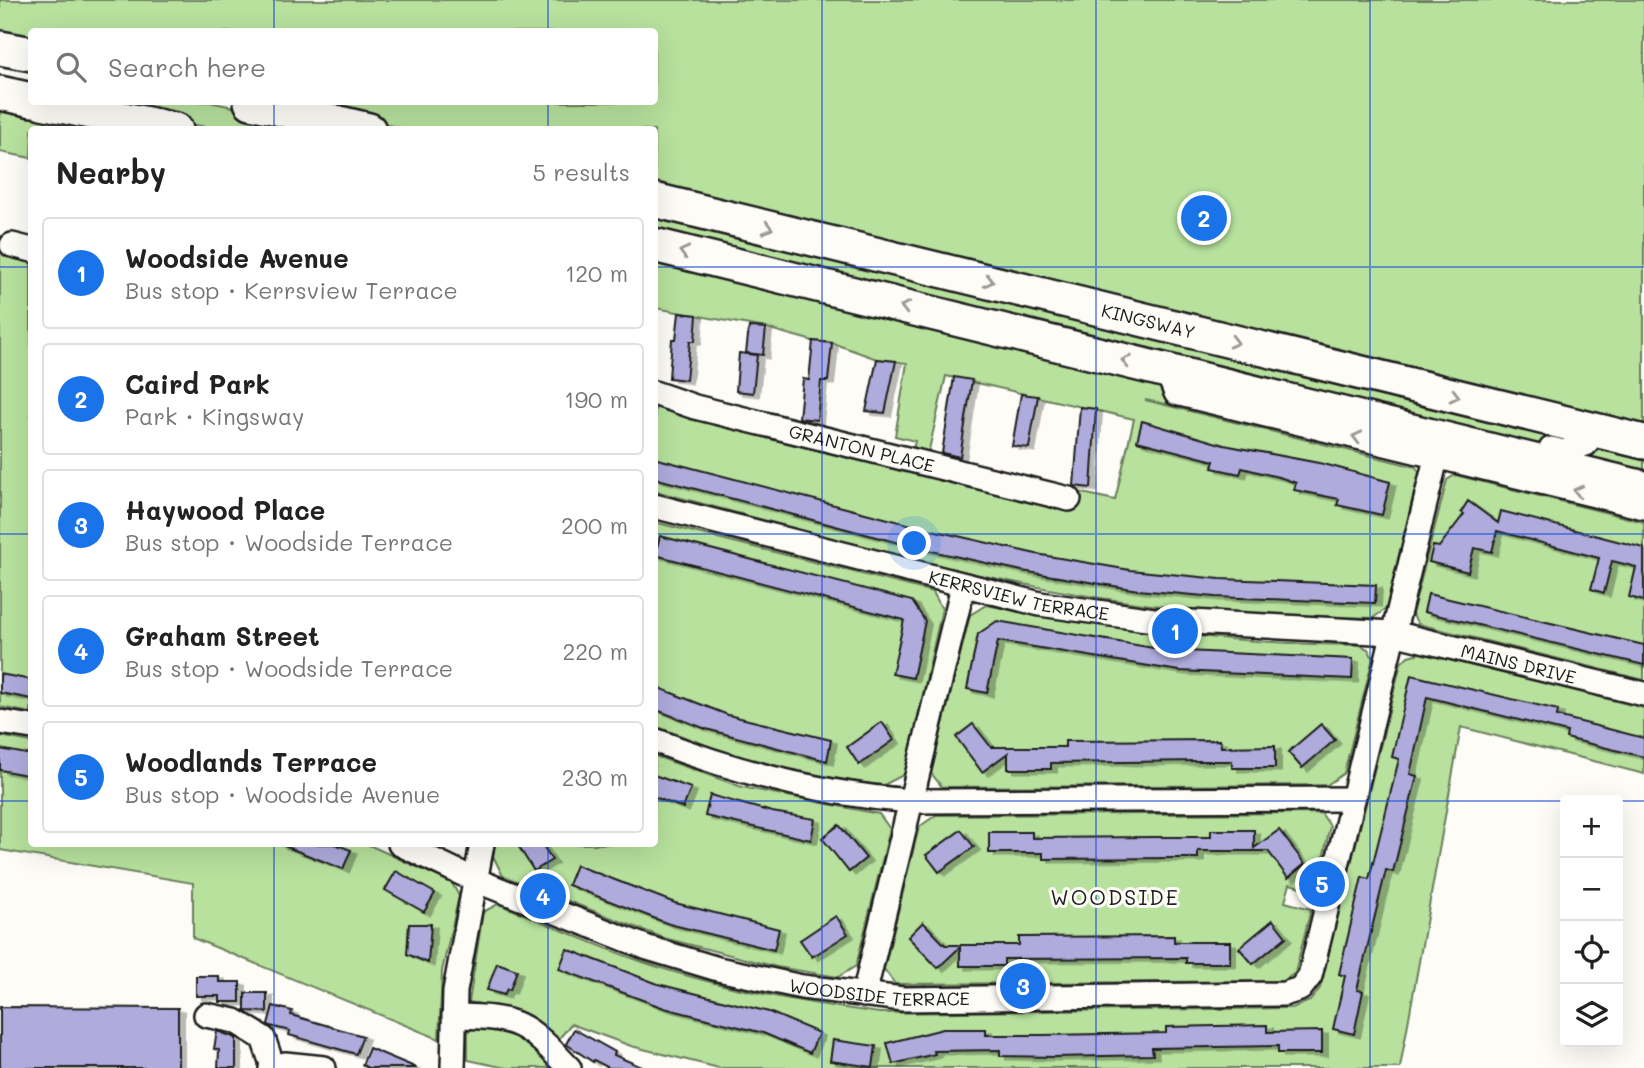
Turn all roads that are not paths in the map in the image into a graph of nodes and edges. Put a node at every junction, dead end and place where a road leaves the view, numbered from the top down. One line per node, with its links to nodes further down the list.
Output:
1 (0, 48): 2 (highway)
2 (28, 53)
3 (0, 93): 4 (highway)
4 (28, 99)
5 (56, 105): 7 (highway)
6 (264, 105): 8 (highway)
7 (157, 126)
8 (352, 126)
9 (658, 201): 12 (highway, KINGSWAY, one-way to 12)
10 (658, 246): 13 (highway, one-way to 10)
11 (658, 394): 16 (street, GRANTON PLACE)
12 (1615, 440): 14 (street)
13 (1439, 447): 14 (highway); 20 (street)
14 (1529, 461): 15 (highway); 18 (street, one-way to 14)
15 (1644, 488)
16 (1069, 499)
17 (658, 507): 19 (street, KERRSVIEW TERRACE)
18 (1644, 507)
19 (963, 586): 20 (street, KERRSVIEW TERRACE); 26 (street)
20 (1393, 633): 21 (street, MAINS DRIVE); 25 (street)
21 (1644, 694)
22 (0, 722): 23 (street)
23 (28, 726)
24 (658, 742): 26 (street)
25 (1353, 799): 26 (street); 30 (street, WOODSIDE TERRACE)
26 (911, 801): 30 (street)
27 (406, 847): 29 (street, WOODSIDE TERRACE)
28 (481, 847): 29 (street)
29 (475, 880): 30 (street, WOODSIDE TERRACE); 32 (street)
30 (864, 995)
31 (206, 1015): 33 (street)
32 (454, 1016): 35 (street); 36 (street)
33 (272, 1067): 34 (street)
34 (324, 1068)
35 (453, 1068)
36 (569, 1068)

